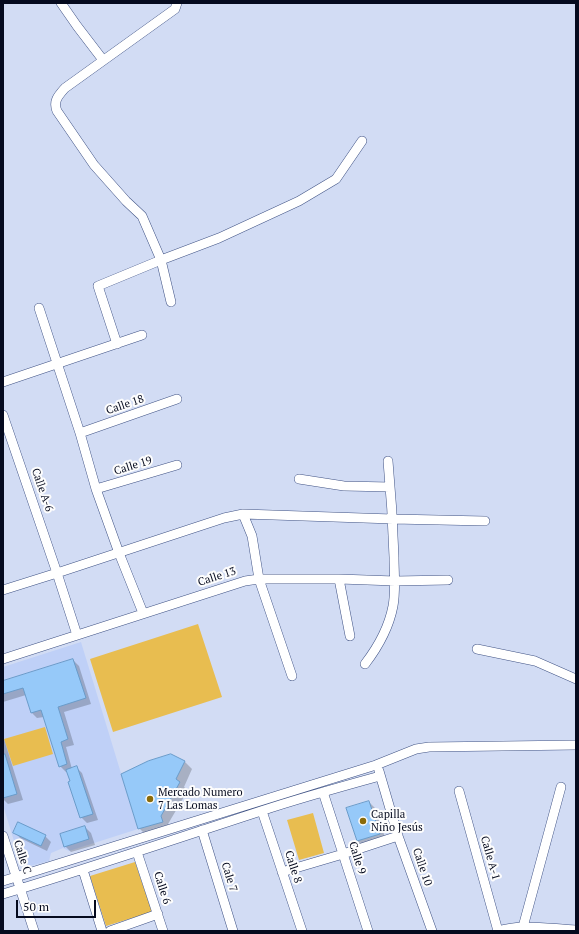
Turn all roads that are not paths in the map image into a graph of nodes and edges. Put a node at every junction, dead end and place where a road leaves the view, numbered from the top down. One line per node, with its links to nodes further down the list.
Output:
1 (61, 3): 3 (street)
2 (177, 3): 3 (street)
3 (103, 60): 5 (street)
4 (362, 141): 5 (street)
5 (161, 260): 6 (street); 9 (street)
6 (171, 302)
7 (39, 308): 10 (street)
8 (142, 335): 9 (street)
9 (117, 344): 10 (street)
10 (57, 363): 11 (street); 14 (street)
11 (3, 382)
12 (177, 399): 14 (street, Calle 18)
13 (3, 415): 24 (street, Calle A-6)
14 (80, 433): 19 (street)
15 (388, 462): 18 (street)
16 (177, 465): 19 (street, Calle 19)
17 (300, 479): 18 (street)
18 (390, 487): 21 (street)
19 (96, 489): 23 (street)
20 (243, 514): 21 (street); 23 (street); 25 (street)
21 (393, 519): 22 (street); 28 (street)
22 (485, 521)
23 (119, 553): 24 (street); 30 (street)
24 (57, 573): 29 (street); 31 (street, Calle A-6)
25 (260, 579): 26 (street, Calle 13); 30 (street, Calle 13); 36 (street)
26 (339, 579): 28 (street, Calle 13); 32 (street)
27 (448, 580): 28 (street, Calle 13)
28 (395, 581): 35 (street)
29 (3, 590)
30 (143, 613): 31 (street, Calle 13)
31 (77, 635): 34 (street, Calle 13)
32 (350, 636)
33 (477, 649): 37 (street)
34 (3, 659)
35 (365, 664)
36 (292, 676)
37 (576, 679)
38 (576, 745): 39 (street)
39 (376, 765): 40 (street, Calle 10); 52 (street)
40 (380, 776): 43 (street); 47 (street, Calle 10)
41 (560, 787): 57 (street)
42 (458, 791): 67 (street, Calle A-1)
43 (323, 792): 44 (street); 49 (street, Calle 9)
44 (262, 811): 45 (street); 51 (street, Calle 8)
45 (202, 830): 48 (street); 63 (street, Cale 7)
46 (3, 836): 52 (street, Calle C)
47 (398, 836): 49 (street); 66 (street, Calle 10)
48 (137, 852): 50 (street); 56 (street, Calle 6)
49 (343, 854): 51 (street); 65 (street, Calle 9)
50 (83, 870): 54 (street); 60 (street)
51 (282, 872): 64 (street, Calle 8)
52 (16, 877): 53 (street); 54 (street, Calle C)
53 (3, 881)
54 (20, 889): 55 (street); 59 (street, Calle C)
55 (3, 894)
56 (158, 914): 61 (street); 62 (street, Calle 6)
57 (523, 927): 58 (street); 67 (street)
58 (576, 930)
59 (34, 931)
60 (102, 931)
61 (110, 931)
62 (163, 931)
63 (233, 931)
64 (302, 931)
65 (368, 931)
66 (432, 931)
67 (498, 931)

